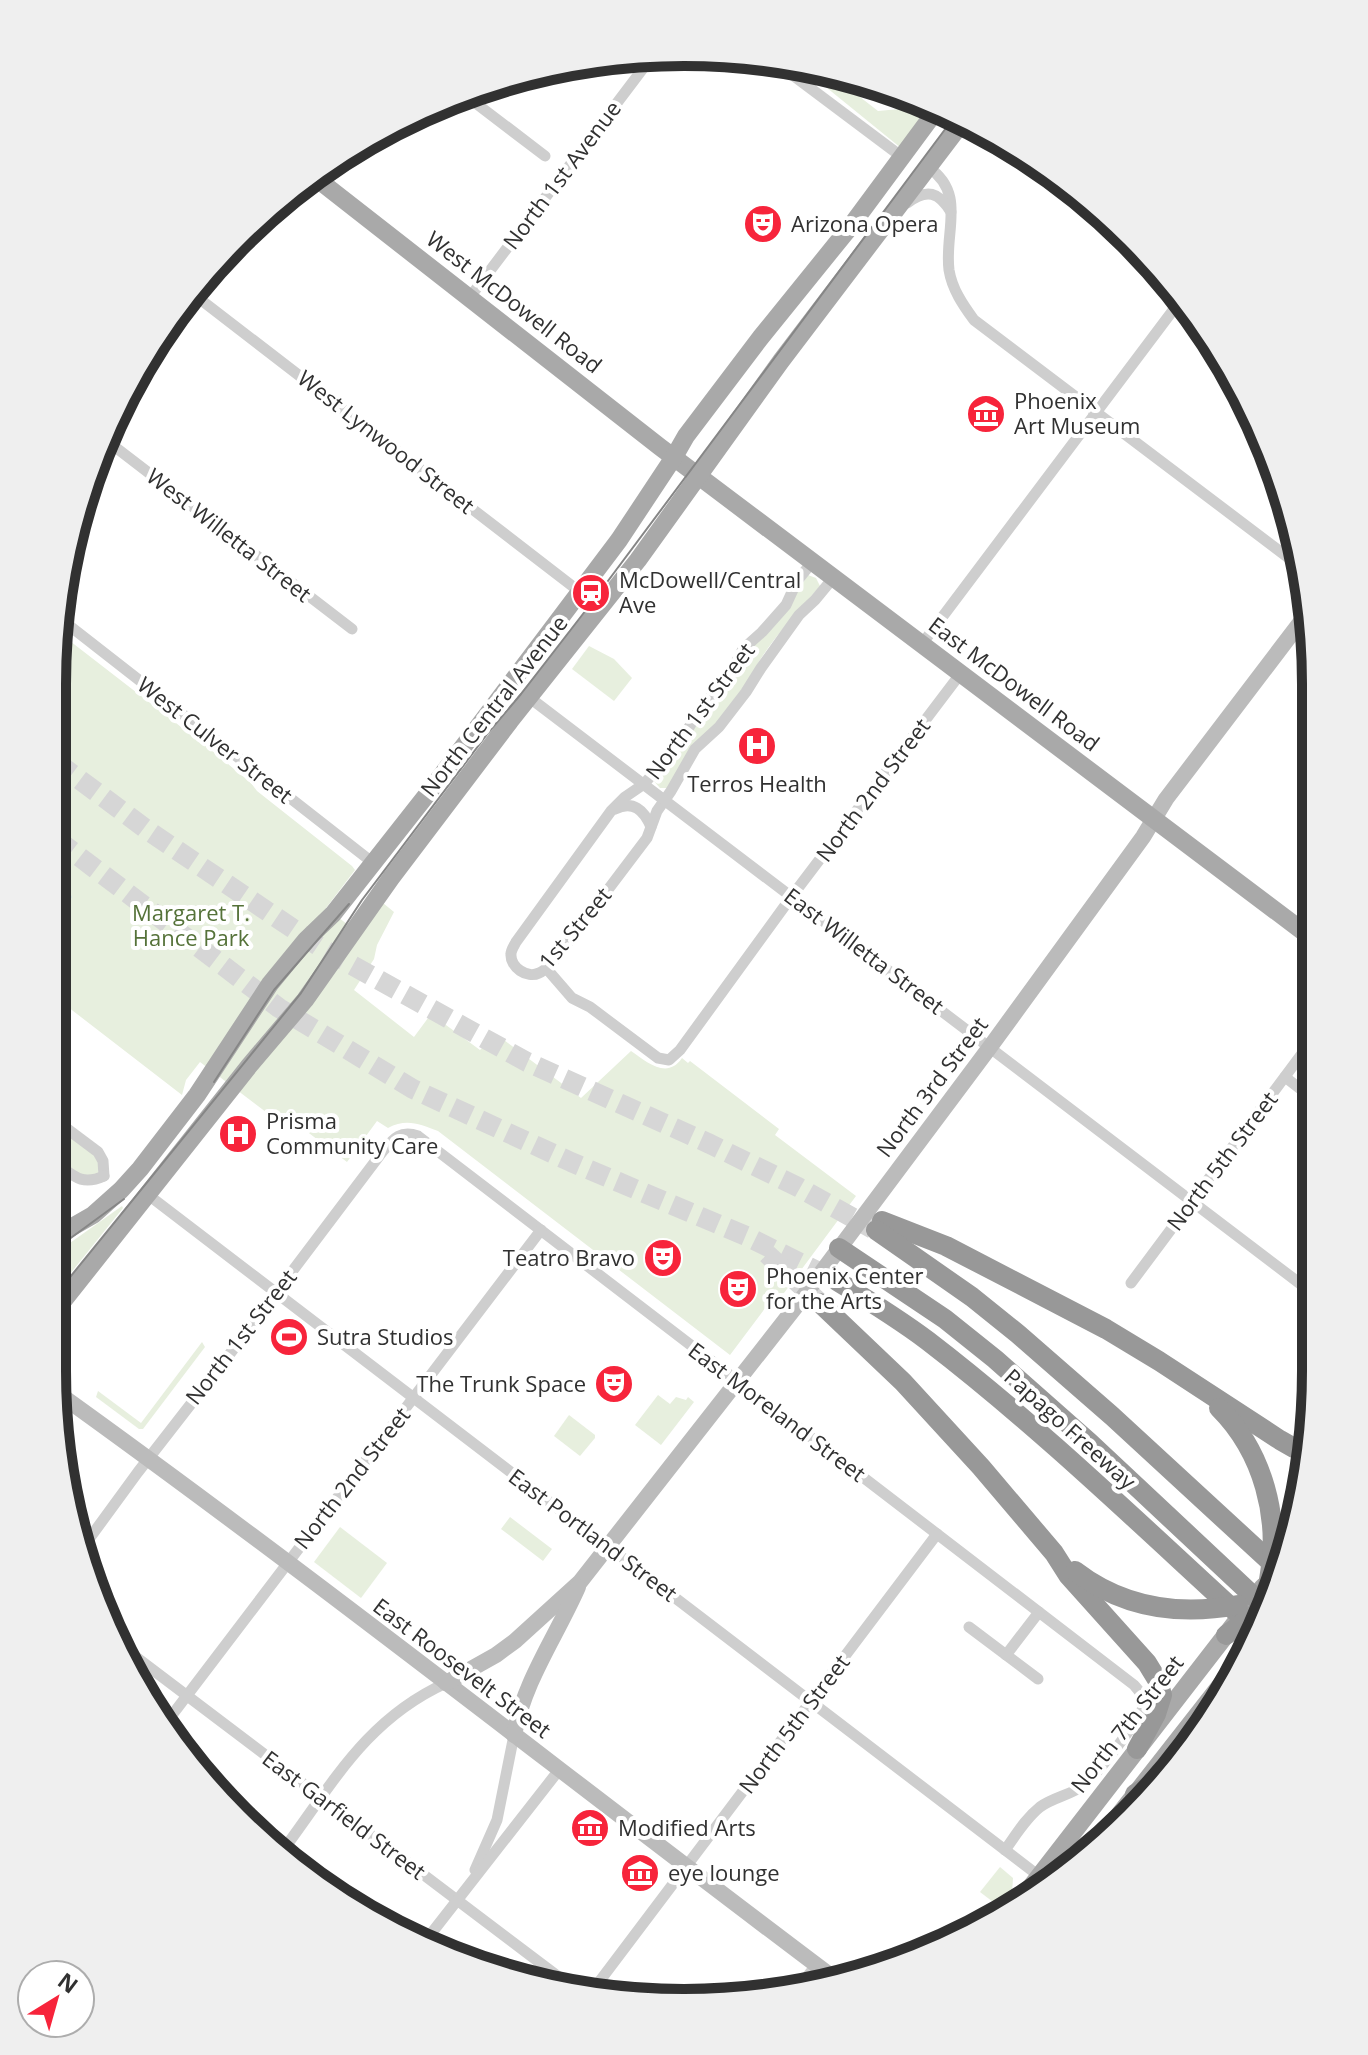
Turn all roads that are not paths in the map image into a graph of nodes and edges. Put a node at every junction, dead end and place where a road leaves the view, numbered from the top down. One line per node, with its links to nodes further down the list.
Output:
1 (644, 67): 13 (street, North 1st Avenue)
2 (794, 76): 8 (street)
3 (475, 103): 7 (street)
4 (931, 118): 8 (main road, North Central Avenue)
5 (937, 121): 9 (main road)
6 (957, 130): 9 (main road, North Central Avenue)
7 (545, 156)
8 (902, 157): 18 (main road, North Central Avenue)
9 (928, 167): 11 (street); 12 (main road, North Central Avenue)
10 (323, 183): 13 (main road, West McDowell Road)
11 (952, 212): 12 (street); 16 (street)
12 (891, 215): 18 (main road, North Central Avenue)
13 (470, 297): 18 (main road, West McDowell Road)
14 (201, 300): 22 (street, West Lynwood Street)
15 (1174, 309): 16 (street)
16 (1097, 412): 19 (street); 26 (street)
17 (114, 446): 25 (street, West Willetta Street)
18 (687, 466): 20 (main road, East McDowell Road); 22 (main road, North Central Avenue); 28 (main road, North Central Avenue)
19 (1289, 558)
20 (813, 561): 21 (main road, East McDowell Road); 29 (street, North 1st Street)
21 (834, 577): 26 (main road, East McDowell Road); 30 (street, North 1st Street)
22 (580, 592): 34 (main road, North Central Avenue)
23 (1299, 624): 32 (street, North 3rd Street)
24 (69, 625): 34 (street, West Culver Street)
25 (352, 629)
26 (922, 644): 27 (main road, East McDowell Road)
27 (961, 673): 32 (main road, East McDowell Road); 35 (street, North 2nd Street)
28 (530, 698): 29 (street, East Willetta Street); 47 (main road, North Central Avenue)
29 (644, 784): 30 (street, East Willetta Street); 31 (street, 1st Street)
30 (665, 800): 33 (street, 1st Street); 35 (street, East Willetta Street)
31 (611, 811): 33 (street); 37 (street, 1st Street)
32 (1155, 820): 36 (main road, East McDowell Road); 38 (street, North 3rd Street)
33 (651, 827): 37 (street, 1st Street)
34 (372, 862): 46 (main road, North Central Avenue)
35 (792, 896): 37 (street, North 2nd Street); 38 (street, East Willetta Street)
36 (1302, 931)
37 (546, 968)
38 (990, 1047): 48 (street, East Willetta Street); 51 (street, North 3rd Street)
39 (1302, 1054): 40 (street, North 5th Street)
40 (1285, 1077): 41 (street); 48 (street, North 5th Street)
41 (1302, 1090)
42 (66, 1128): 45 (street)
43 (409, 1133): 49 (street, East Moreland Street); 55 (street, North 1st Street)
44 (66, 1170): 45 (street)
45 (104, 1176): 46 (street)
46 (121, 1190): 50 (main road, North Central Avenue)
47 (147, 1194): 55 (street, East Portland Street); 56 (main road, North Central Avenue)
48 (1191, 1201): 53 (street, North 5th Street); 54 (street, East Willetta Street)
49 (541, 1230): 58 (street, East Moreland Street); 60 (street, North 2nd Street)
50 (66, 1231)
51 (843, 1243): 58 (street, North 3rd Street); 72 (highway)
52 (837, 1281): 76 (highway, Papago Freeway)
53 (1131, 1283)
54 (1302, 1285)
55 (276, 1293): 60 (street, East Portland Street); 63 (street, North 1st Street)
56 (66, 1297)
57 (820, 1303): 67 (highway)
58 (737, 1381): 64 (street, East Moreland Street); 66 (street, North 3rd Street)
59 (1196, 1386): 62 (highway); 69 (highway); 71 (highway, Papago Freeway)
60 (414, 1398): 66 (street, East Portland Street); 68 (street, North 2nd Street)
61 (67, 1399): 63 (street, East Roosevelt Street)
62 (1297, 1449)
63 (148, 1458): 65 (street, North 1st Street); 68 (street, East Roosevelt Street)
64 (937, 1534): 75 (street, East Moreland Street); 84 (street, North 5th Street)
65 (89, 1539)
66 (608, 1547): 70 (street, North 3rd Street); 84 (street, East Portland Street)
67 (1054, 1553): 73 (highway); 88 (highway)
68 (287, 1562): 82 (street, East Roosevelt Street); 83 (street, North 2nd Street)
69 (1269, 1571)
70 (580, 1582): 82 (street, North 3rd Street); 87 (street, North 3rd Street)
71 (1262, 1589)
72 (1261, 1590)
73 (1259, 1595)
74 (1256, 1604): 78 (highway)
75 (1039, 1612): 79 (street); 94 (street, East Moreland Street)
76 (1248, 1623)
77 (969, 1627): 79 (street)
78 (1226, 1635): 88 (main road, North 7th Street)
79 (1006, 1655): 81 (street)
80 (138, 1659): 83 (street, East Garfield Street)
81 (1038, 1679)
82 (446, 1683): 87 (street, East Roosevelt Street); 91 (street, North 3rd Street)
83 (186, 1696): 86 (street, North 2nd Street); 91 (street, East Garfield Street)
84 (811, 1701): 94 (street, East Portland Street); 96 (street, North 5th Street)
85 (1198, 1714): 90 (main road)
86 (171, 1716)
87 (514, 1735): 89 (street, East Roosevelt Street); 99 (street)
88 (1137, 1749): 92 (main road, North 7th Street)
89 (559, 1770): 96 (street, East Roosevelt Street); 99 (street)
90 (1140, 1788)
91 (322, 1798): 93 (street, North 3rd Street); 100 (street, East Garfield Street)
92 (1079, 1825): 95 (main road); 97 (main road, North 7th Street)
93 (287, 1844)
94 (1005, 1850): 98 (street, East Portland Street)
95 (1067, 1855)
96 (686, 1867): 102 (street, East Roosevelt Street); 106 (street, North 5th Street)
97 (1047, 1871)
98 (1037, 1878)
99 (466, 1888): 100 (street)
100 (457, 1900): 101 (street); 104 (street, East Garfield Street)
101 (431, 1934)
102 (816, 1965): 103 (street, East Roosevelt Street); 105 (street)
103 (826, 1972)
104 (557, 1976)
105 (807, 1976)
106 (598, 1983)

